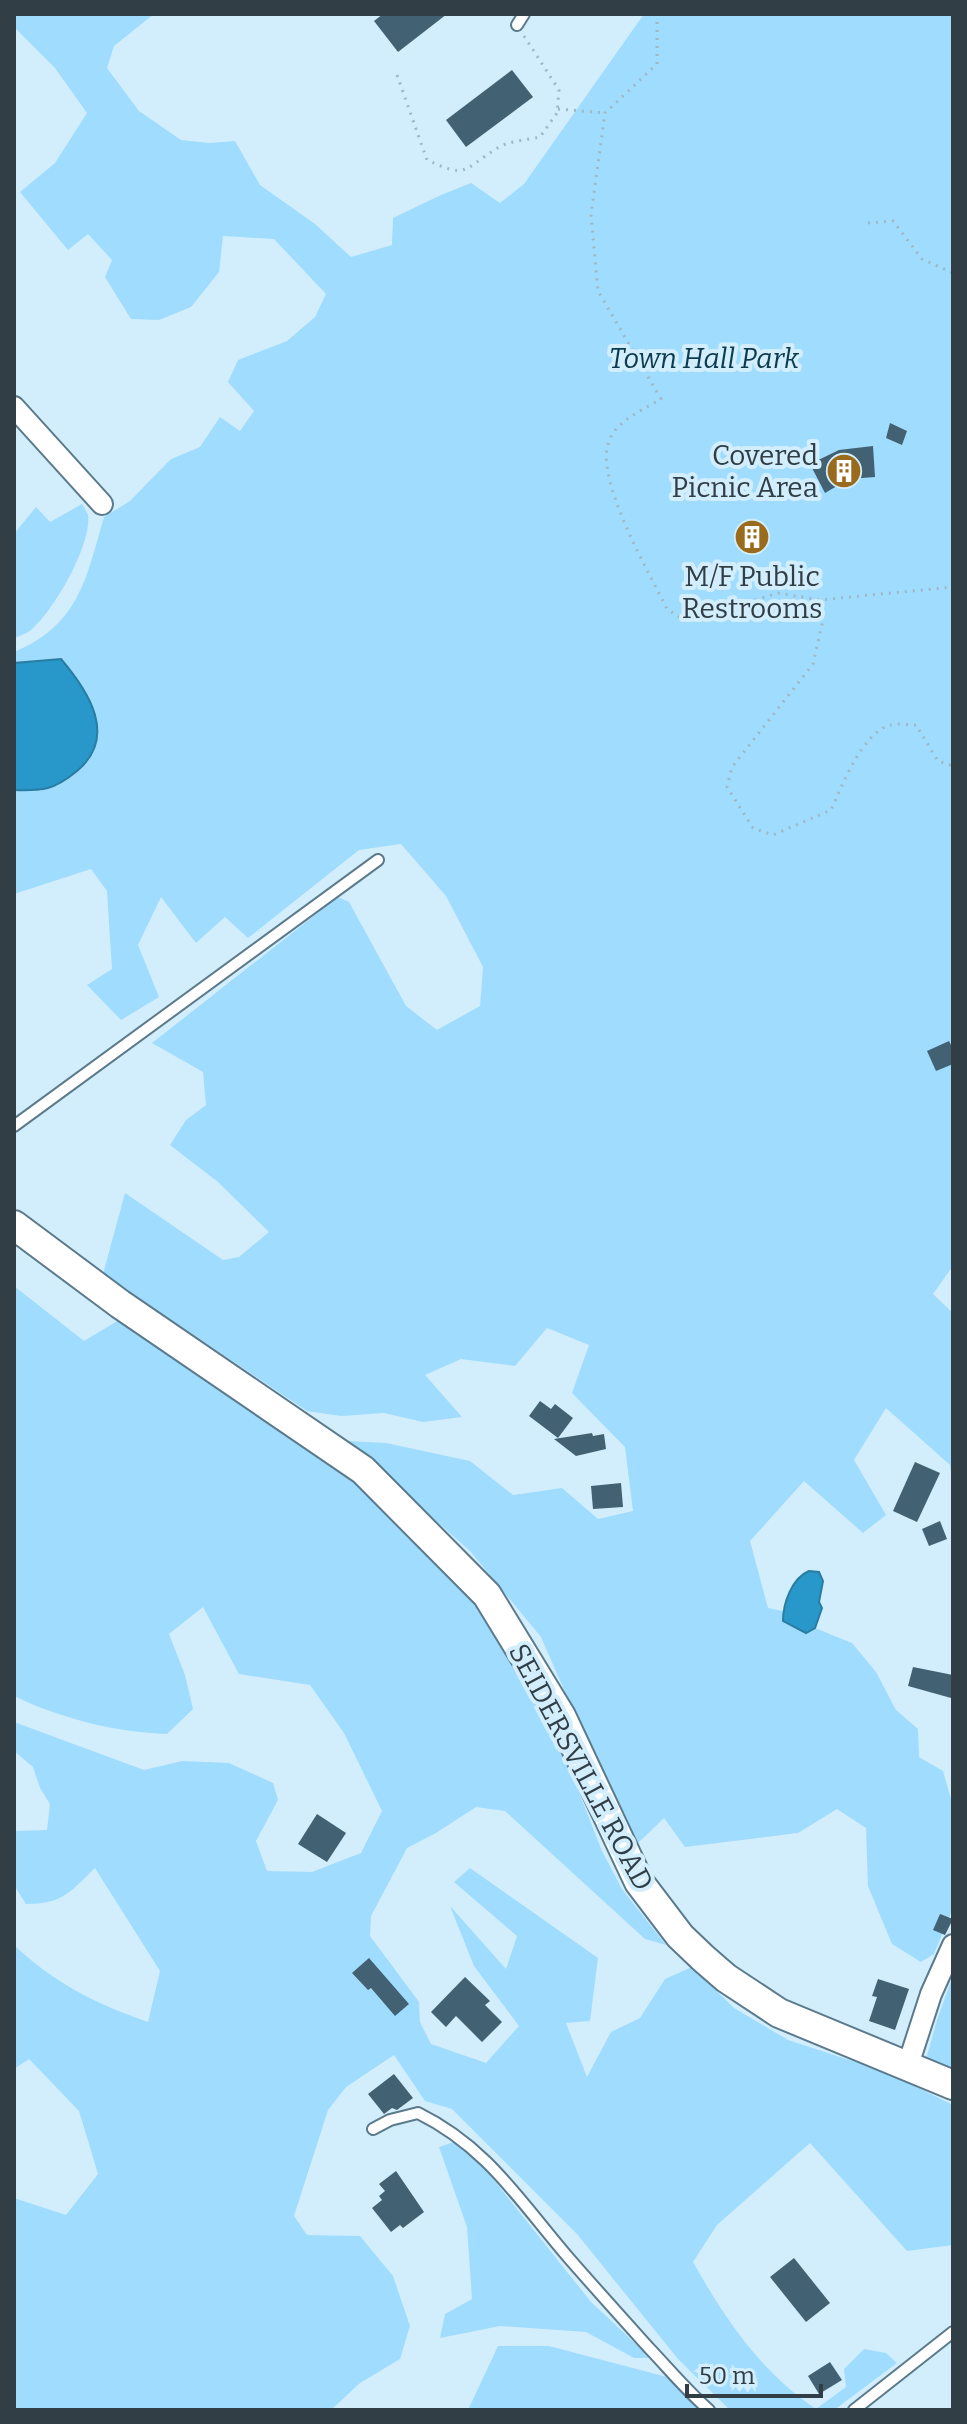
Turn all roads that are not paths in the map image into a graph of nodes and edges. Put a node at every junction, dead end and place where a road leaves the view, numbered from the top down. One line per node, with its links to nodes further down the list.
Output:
1 (524, 14): 2 (lane)
2 (517, 25)
3 (14, 407): 4 (street)
4 (102, 504)
5 (378, 860): 6 (lane)
6 (14, 1126)
7 (14, 1225): 9 (street, SEIDERSVILLE ROAD)
8 (953, 1945): 9 (street)
9 (908, 2065): 10 (street, SEIDERSVILLE ROAD)
10 (953, 2085)
11 (373, 2129): 13 (lane)
12 (953, 2332): 14 (lane)
13 (709, 2410)
14 (854, 2410)

